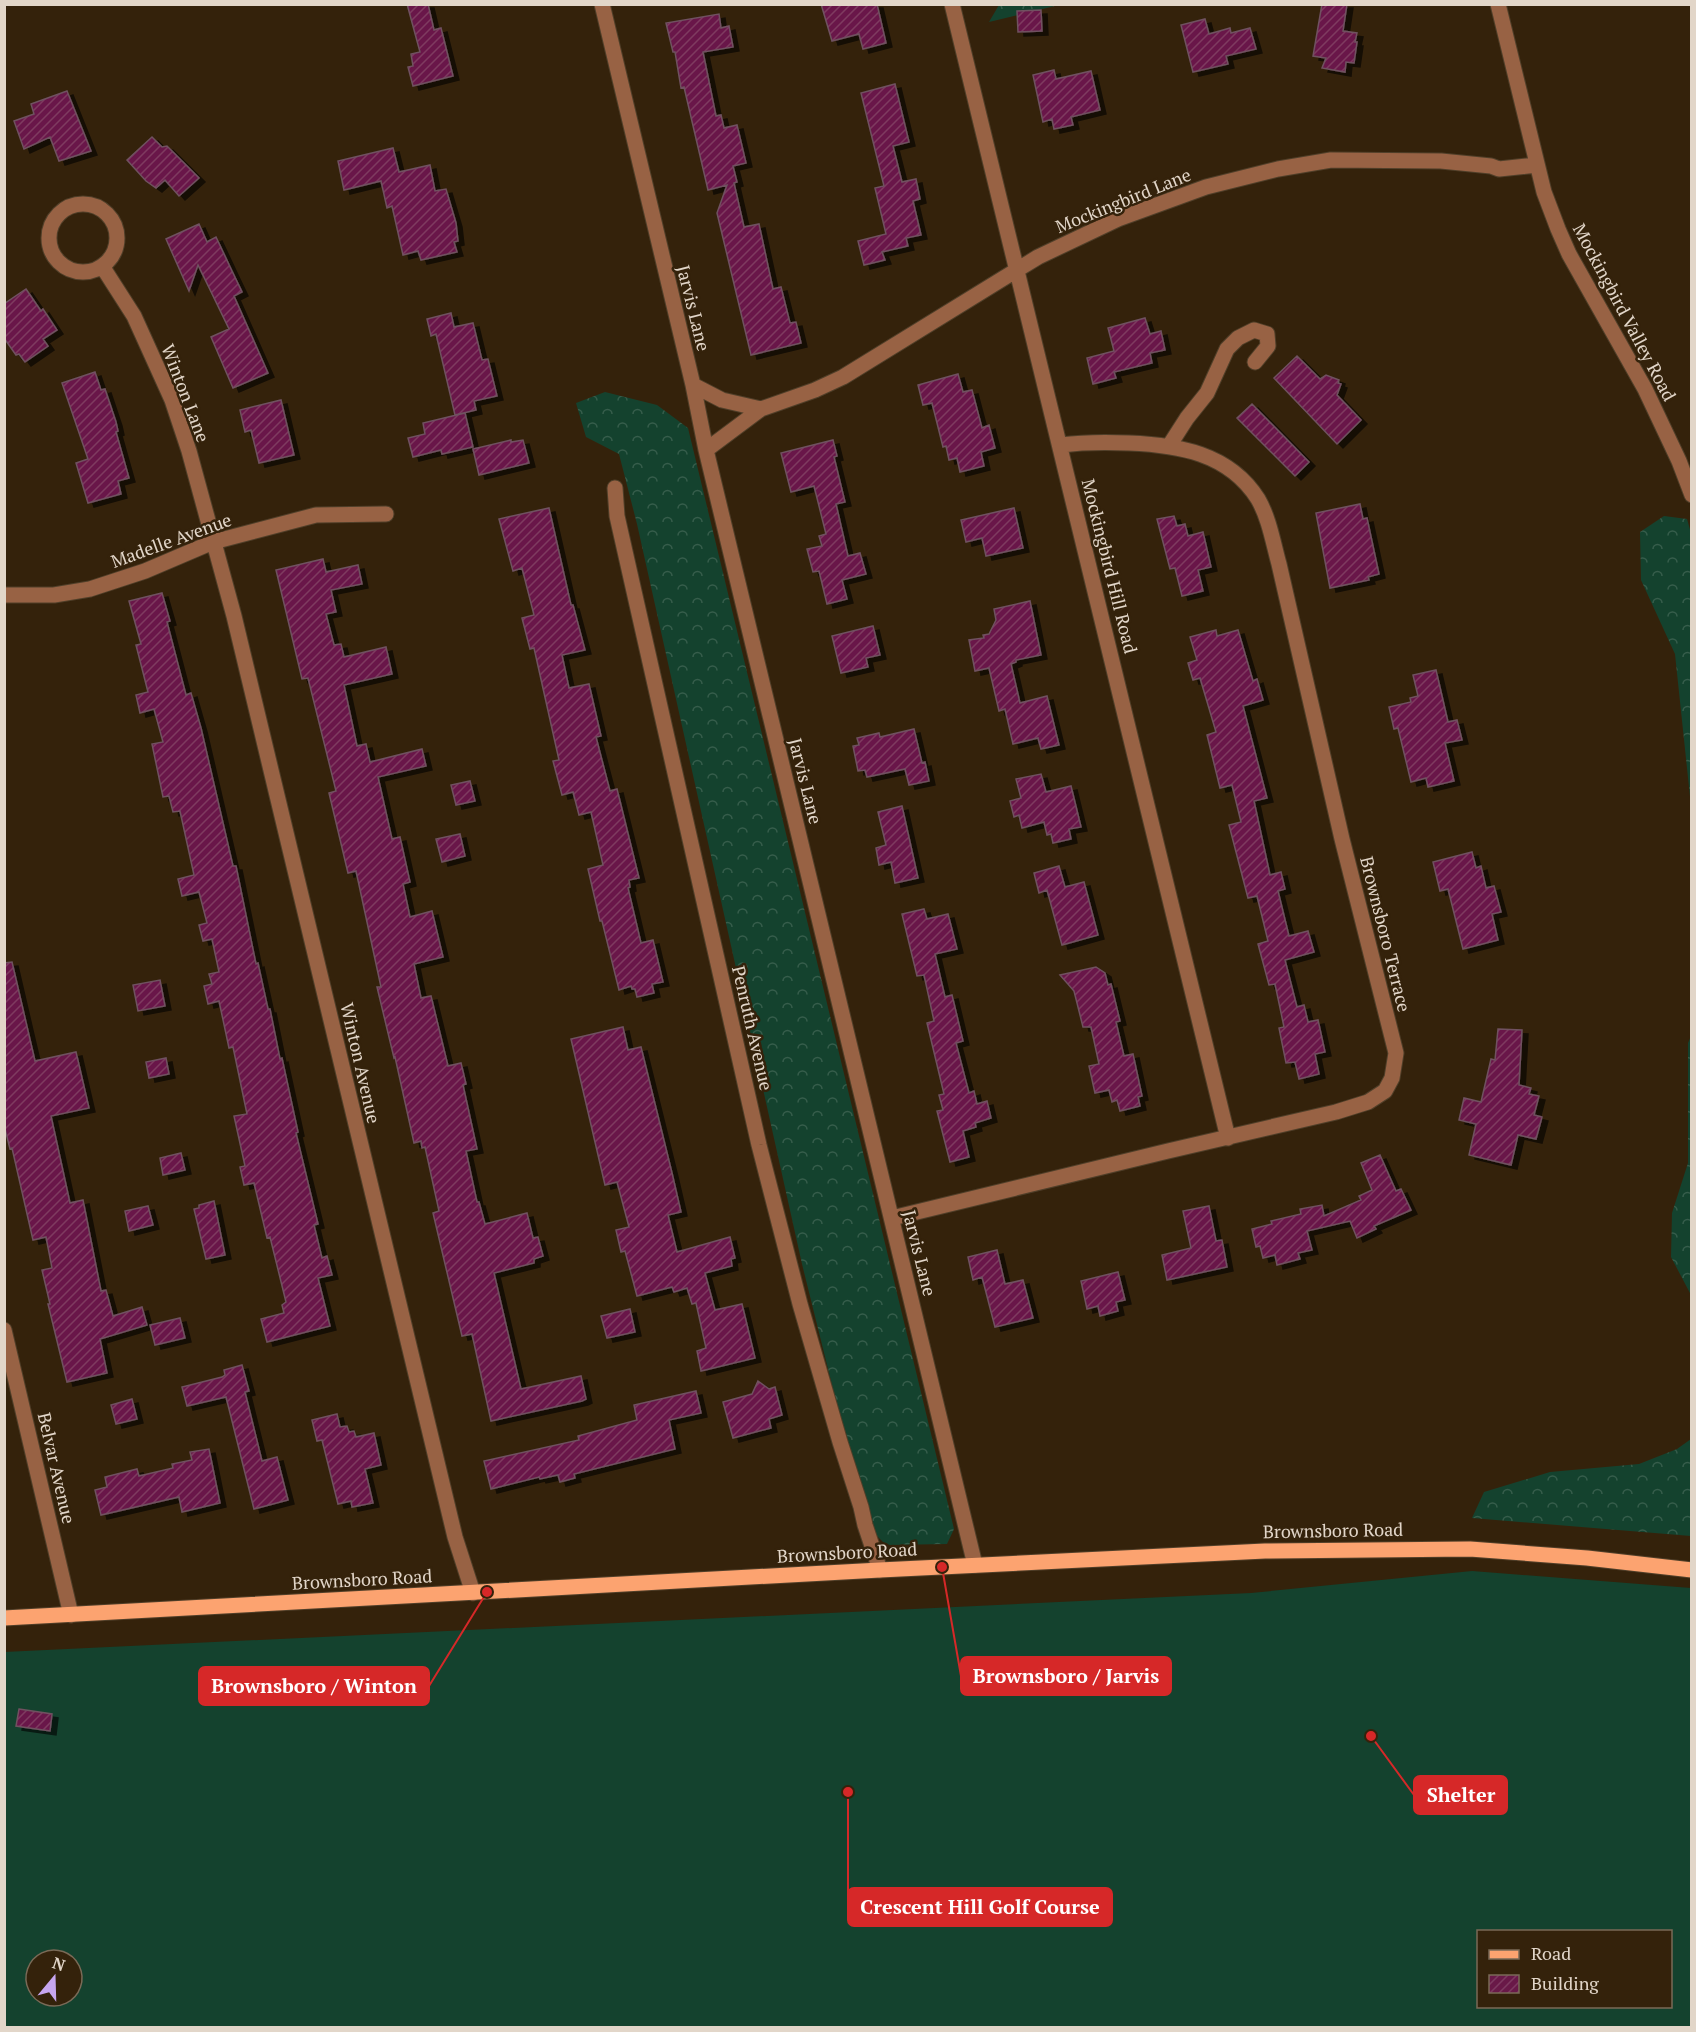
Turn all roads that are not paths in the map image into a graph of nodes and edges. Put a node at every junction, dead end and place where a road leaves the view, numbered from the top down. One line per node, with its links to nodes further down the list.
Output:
1 (602, 4): 8 (street, Jarvis Lane)
2 (952, 4): 6 (street, Mockingbird Hill Road)
3 (1498, 4): 4 (street, Mockingbird Valley Road)
4 (1538, 165): 6 (street, Mockingbird Lane); 14 (street, Mockingbird Valley Road)
5 (102, 266): 5 (street); 16 (street, Winton Lane)
6 (1018, 269): 9 (street, Mockingbird Lane); 10 (street, Mockingbird Hill Road)
7 (1255, 362): 11 (street)
8 (693, 385): 9 (street); 12 (street, Jarvis Lane)
9 (761, 409): 12 (street, Mockingbird Lane)
10 (1061, 445): 11 (street, Brownsboro Terrace); 18 (street, Mockingbird Hill Road)
11 (1169, 446): 18 (street, Brownsboro Terrace)
12 (706, 450): 19 (street, Jarvis Lane)
13 (615, 488): 22 (street, Penruth Avenue)
14 (1692, 495)
15 (386, 514): 16 (street, Madelle Avenue)
16 (213, 542): 17 (street, Madelle Avenue); 24 (street, Winton Avenue)
17 (4, 595)
18 (1228, 1138): 19 (street, Brownsboro Terrace)
19 (892, 1218): 21 (street, Jarvis Lane)
20 (4, 1330): 25 (street, Belvar Avenue)
21 (975, 1565): 22 (main road, Brownsboro Road); 23 (main road, Brownsboro Road)
22 (880, 1570): 24 (main road, Brownsboro Road)
23 (1692, 1570)
24 (473, 1593): 25 (main road, Brownsboro Road)
25 (71, 1615): 26 (main road, Brownsboro Road)
26 (4, 1618)

